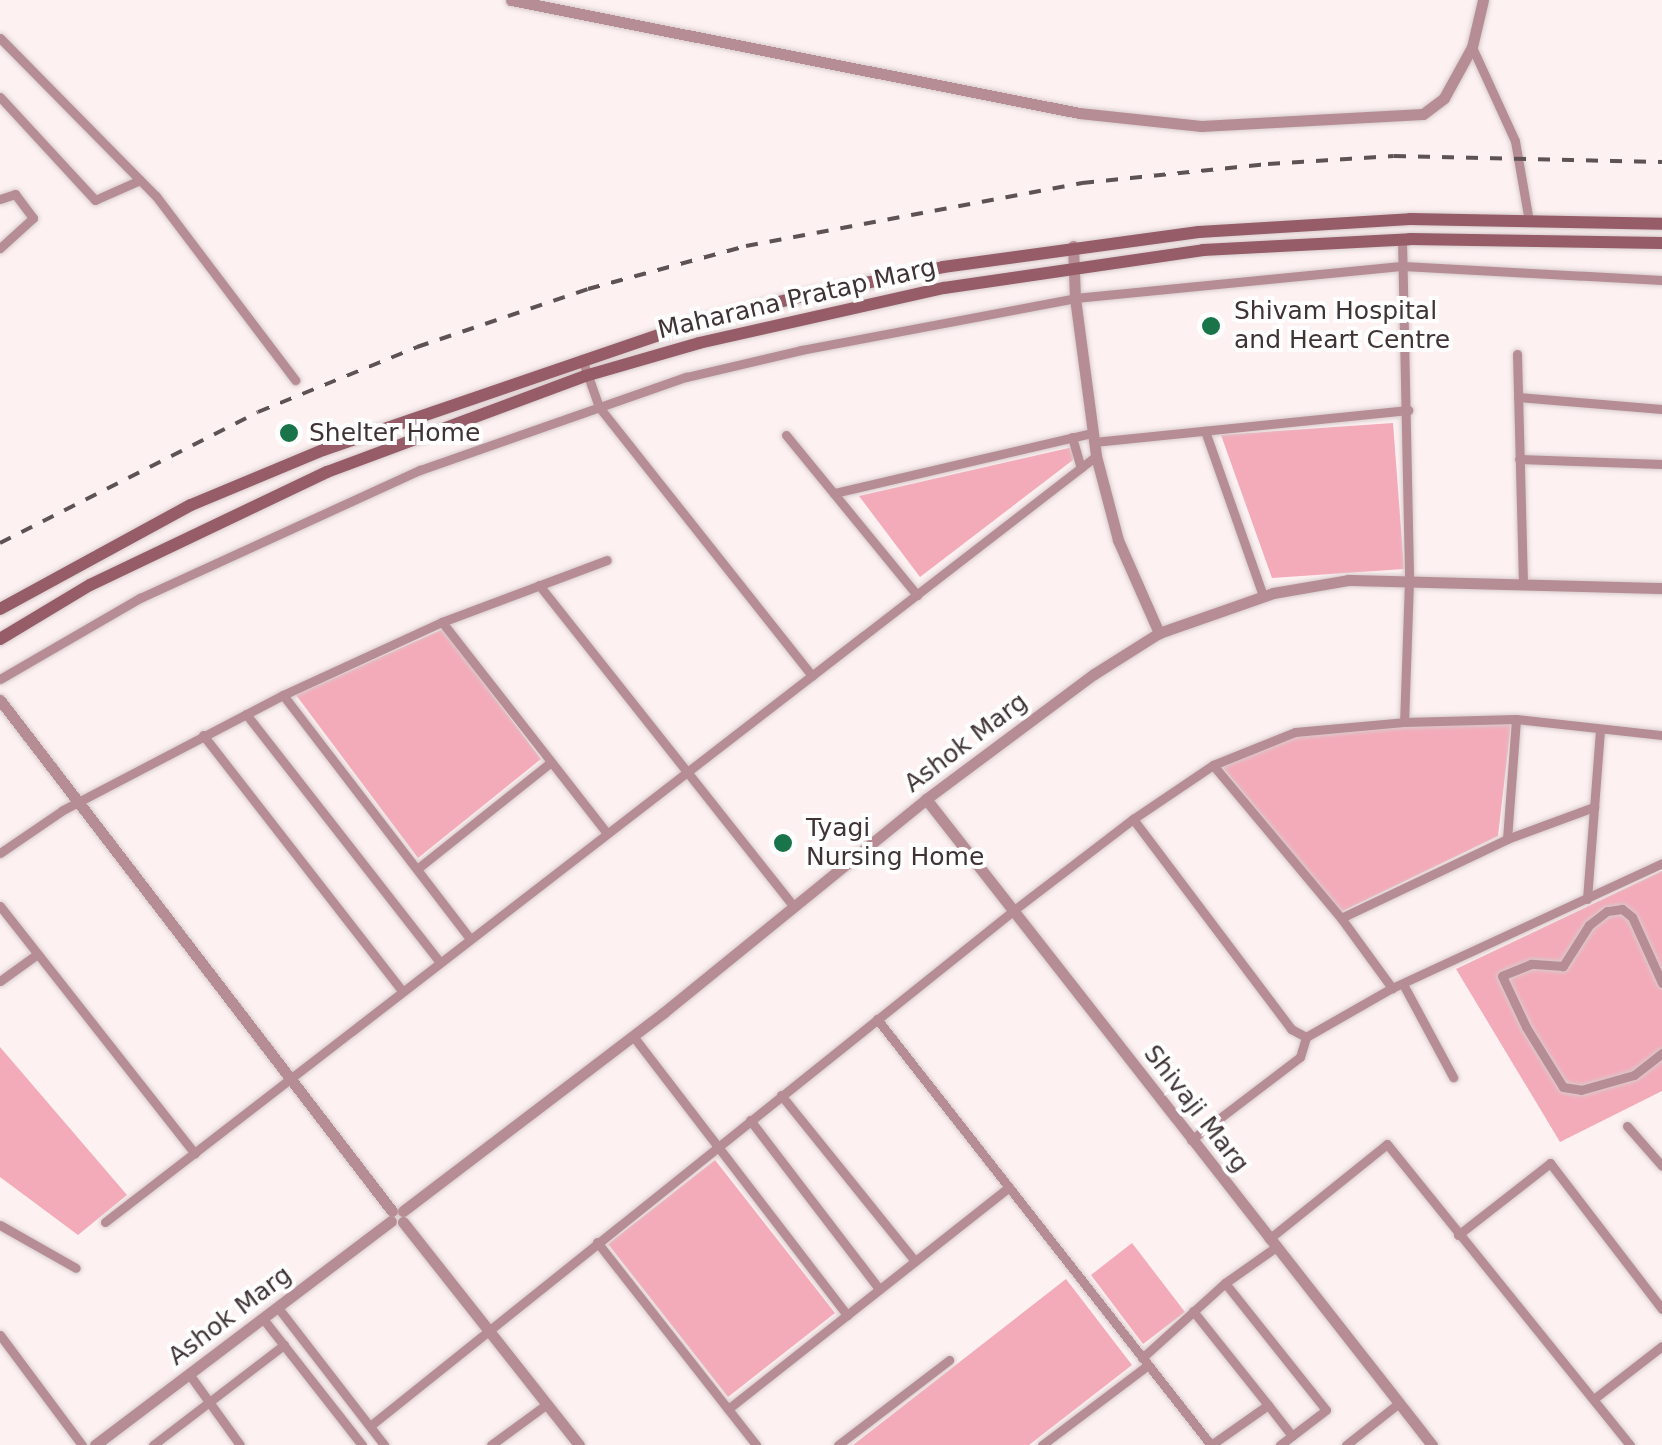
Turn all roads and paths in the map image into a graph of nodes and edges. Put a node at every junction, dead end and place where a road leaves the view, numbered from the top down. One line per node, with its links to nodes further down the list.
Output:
1 (511, 0): 4 (street)
2 (1484, 0): 4 (street)
3 (0, 39): 6 (street)
4 (1472, 48): 8 (street)
5 (0, 97): 6 (street)
6 (140, 180): 21 (street)
7 (0, 198): 13 (street)
8 (1529, 221): 9 (main road, Maharana Pratap Marg); 12 (main road, Maharana Pratap Marg)
9 (1662, 224)
10 (1402, 240): 11 (main road, Maharana Pratap Marg); 14 (main road, Maharana Pratap Marg); 15 (street)
11 (1662, 243)
12 (1073, 246): 14 (street); 19 (main road, Maharana Pratap Marg)
13 (0, 248)
14 (1075, 266): 17 (street); 20 (main road, Maharana Pratap Marg)
15 (1403, 266): 16 (street); 17 (street); 25 (street)
16 (1662, 280)
17 (1075, 298): 23 (street); 29 (street)
18 (1516, 354): 22 (street)
19 (582, 359): 20 (street); 42 (main road, Maharana Pratap Marg)
20 (585, 376): 23 (street); 45 (main road, Maharana Pratap Marg)
21 (295, 380)
22 (1518, 397): 24 (street); 31 (street)
23 (599, 407): 46 (street); 47 (street)
24 (1662, 409)
25 (1408, 410): 26 (street); 36 (street)
26 (1205, 431): 29 (street); 41 (street)
27 (786, 435): 34 (street)
28 (1072, 437): 29 (street); 33 (street); 34 (street)
29 (1093, 438): 30 (street)
30 (1096, 456): 33 (street); 44 (street)
31 (1520, 459): 32 (street); 37 (street)
32 (1662, 464)
33 (1082, 468): 40 (street)
34 (834, 493): 40 (street)
35 (607, 560): 38 (street)
36 (1408, 581): 37 (street, Ashok Marg); 41 (street, Ashok Marg); 52 (street)
37 (1522, 582): 39 (street, Ashok Marg)
38 (538, 586): 43 (street); 58 (street)
39 (1662, 588)
40 (916, 595): 46 (street)
41 (1263, 596): 44 (street, Ashok Marg)
42 (0, 609)
43 (442, 622): 48 (street); 56 (street)
44 (1159, 634): 59 (street, Ashok Marg)
45 (0, 639)
46 (812, 676): 58 (street)
47 (0, 678)
48 (283, 695): 50 (street); 67 (street)
49 (0, 700): 60 (street)
50 (246, 714): 54 (street); 75 (street)
51 (1516, 719): 52 (street); 53 (street); 64 (street)
52 (1404, 722): 57 (street)
53 (1600, 730): 55 (street); 61 (street)
54 (203, 735): 60 (street); 80 (street)
55 (1662, 735)
56 (550, 762): 63 (street); 67 (street)
57 (1213, 765): 62 (street); 72 (street)
58 (687, 772): 63 (street); 70 (street)
59 (926, 800): 70 (street, Ashok Marg); 71 (street, Shivaji Marg)
60 (78, 802): 65 (street); 86 (street)
61 (1594, 807): 64 (street); 68 (street)
62 (1133, 819): 71 (street); 83 (street)
63 (608, 833): 73 (street)
64 (1508, 838): 72 (street)
65 (0, 853)
66 (1662, 863): 68 (street)
67 (416, 869): 73 (street)
68 (1587, 899): 79 (street)
69 (0, 906): 74 (street)
70 (794, 907): 82 (street, Ashok Marg)
71 (1014, 910): 81 (street); 90 (street, Shivaji Marg)
72 (1341, 918): 79 (street)
73 (470, 939): 75 (street)
74 (36, 955): 77 (street); 92 (street)
75 (440, 962): 80 (street)
76 (1659, 970): 78 (street); 84 (street)
77 (0, 980)
78 (1662, 983)
79 (1398, 986): 83 (street); 85 (street)
80 (402, 991): 86 (street)
81 (877, 1019): 87 (street); 94 (street)
82 (633, 1036): 91 (street); 95 (street, Ashok Marg)
83 (1306, 1037): 90 (street)
84 (1662, 1054)
85 (1453, 1077)
86 (290, 1078): 92 (street); 95 (street)
87 (781, 1095): 88 (street); 101 (street)
88 (750, 1120): 91 (street); 104 (street)
89 (1628, 1126): 93 (street)
90 (1191, 1140): 100 (street, Shivaji Marg)
91 (718, 1146): 99 (street); 108 (street)
92 (194, 1154): 96 (street)
93 (1662, 1166)
94 (1008, 1187): 101 (street); 115 (street)
95 (397, 1216): 105 (street, Ashok Marg); 110 (street)
96 (105, 1222)
97 (0, 1225): 102 (street)
98 (1458, 1234): 100 (street); 106 (street); 117 (street)
99 (597, 1242): 110 (street); 122 (street)
100 (1272, 1243): 103 (street); 119 (street, Shivaji Marg)
101 (915, 1261): 104 (street)
102 (76, 1268)
103 (1226, 1283): 107 (street); 124 (street)
104 (880, 1289): 108 (street)
105 (280, 1309): 109 (street, Ashok Marg); 123 (street)
106 (1662, 1309)
107 (1193, 1311): 115 (street); 121 (street)
108 (847, 1315): 122 (street)
109 (264, 1320): 112 (street); 116 (street, Ashok Marg)
110 (488, 1330): 120 (street); 123 (street)
111 (0, 1336): 125 (street)
112 (284, 1345): 118 (street); 129 (street)
113 (1662, 1346): 117 (street)
114 (949, 1360): 134 (street)
115 (1145, 1362): 121 (street); 135 (street)
116 (189, 1374): 118 (street); 126 (street, Ashok Marg)
117 (1595, 1398): 139 (street)
118 (209, 1402): 127 (street); 128 (street)
119 (1399, 1403): 137 (street); 138 (street, Shivaji Marg)
120 (546, 1404): 131 (street); 132 (street)
121 (1268, 1404): 124 (street)
122 (728, 1409): 133 (street)
123 (370, 1426): 130 (street)
124 (1292, 1436): 136 (street)
125 (82, 1445)
126 (95, 1445)
127 (153, 1445)
128 (240, 1445)
129 (362, 1445)
130 (384, 1445)
131 (491, 1445)
132 (579, 1445)
133 (756, 1445)
134 (838, 1445)
135 (1042, 1445)
136 (1280, 1445)
137 (1346, 1445)
138 (1432, 1445)
139 (1630, 1445)

